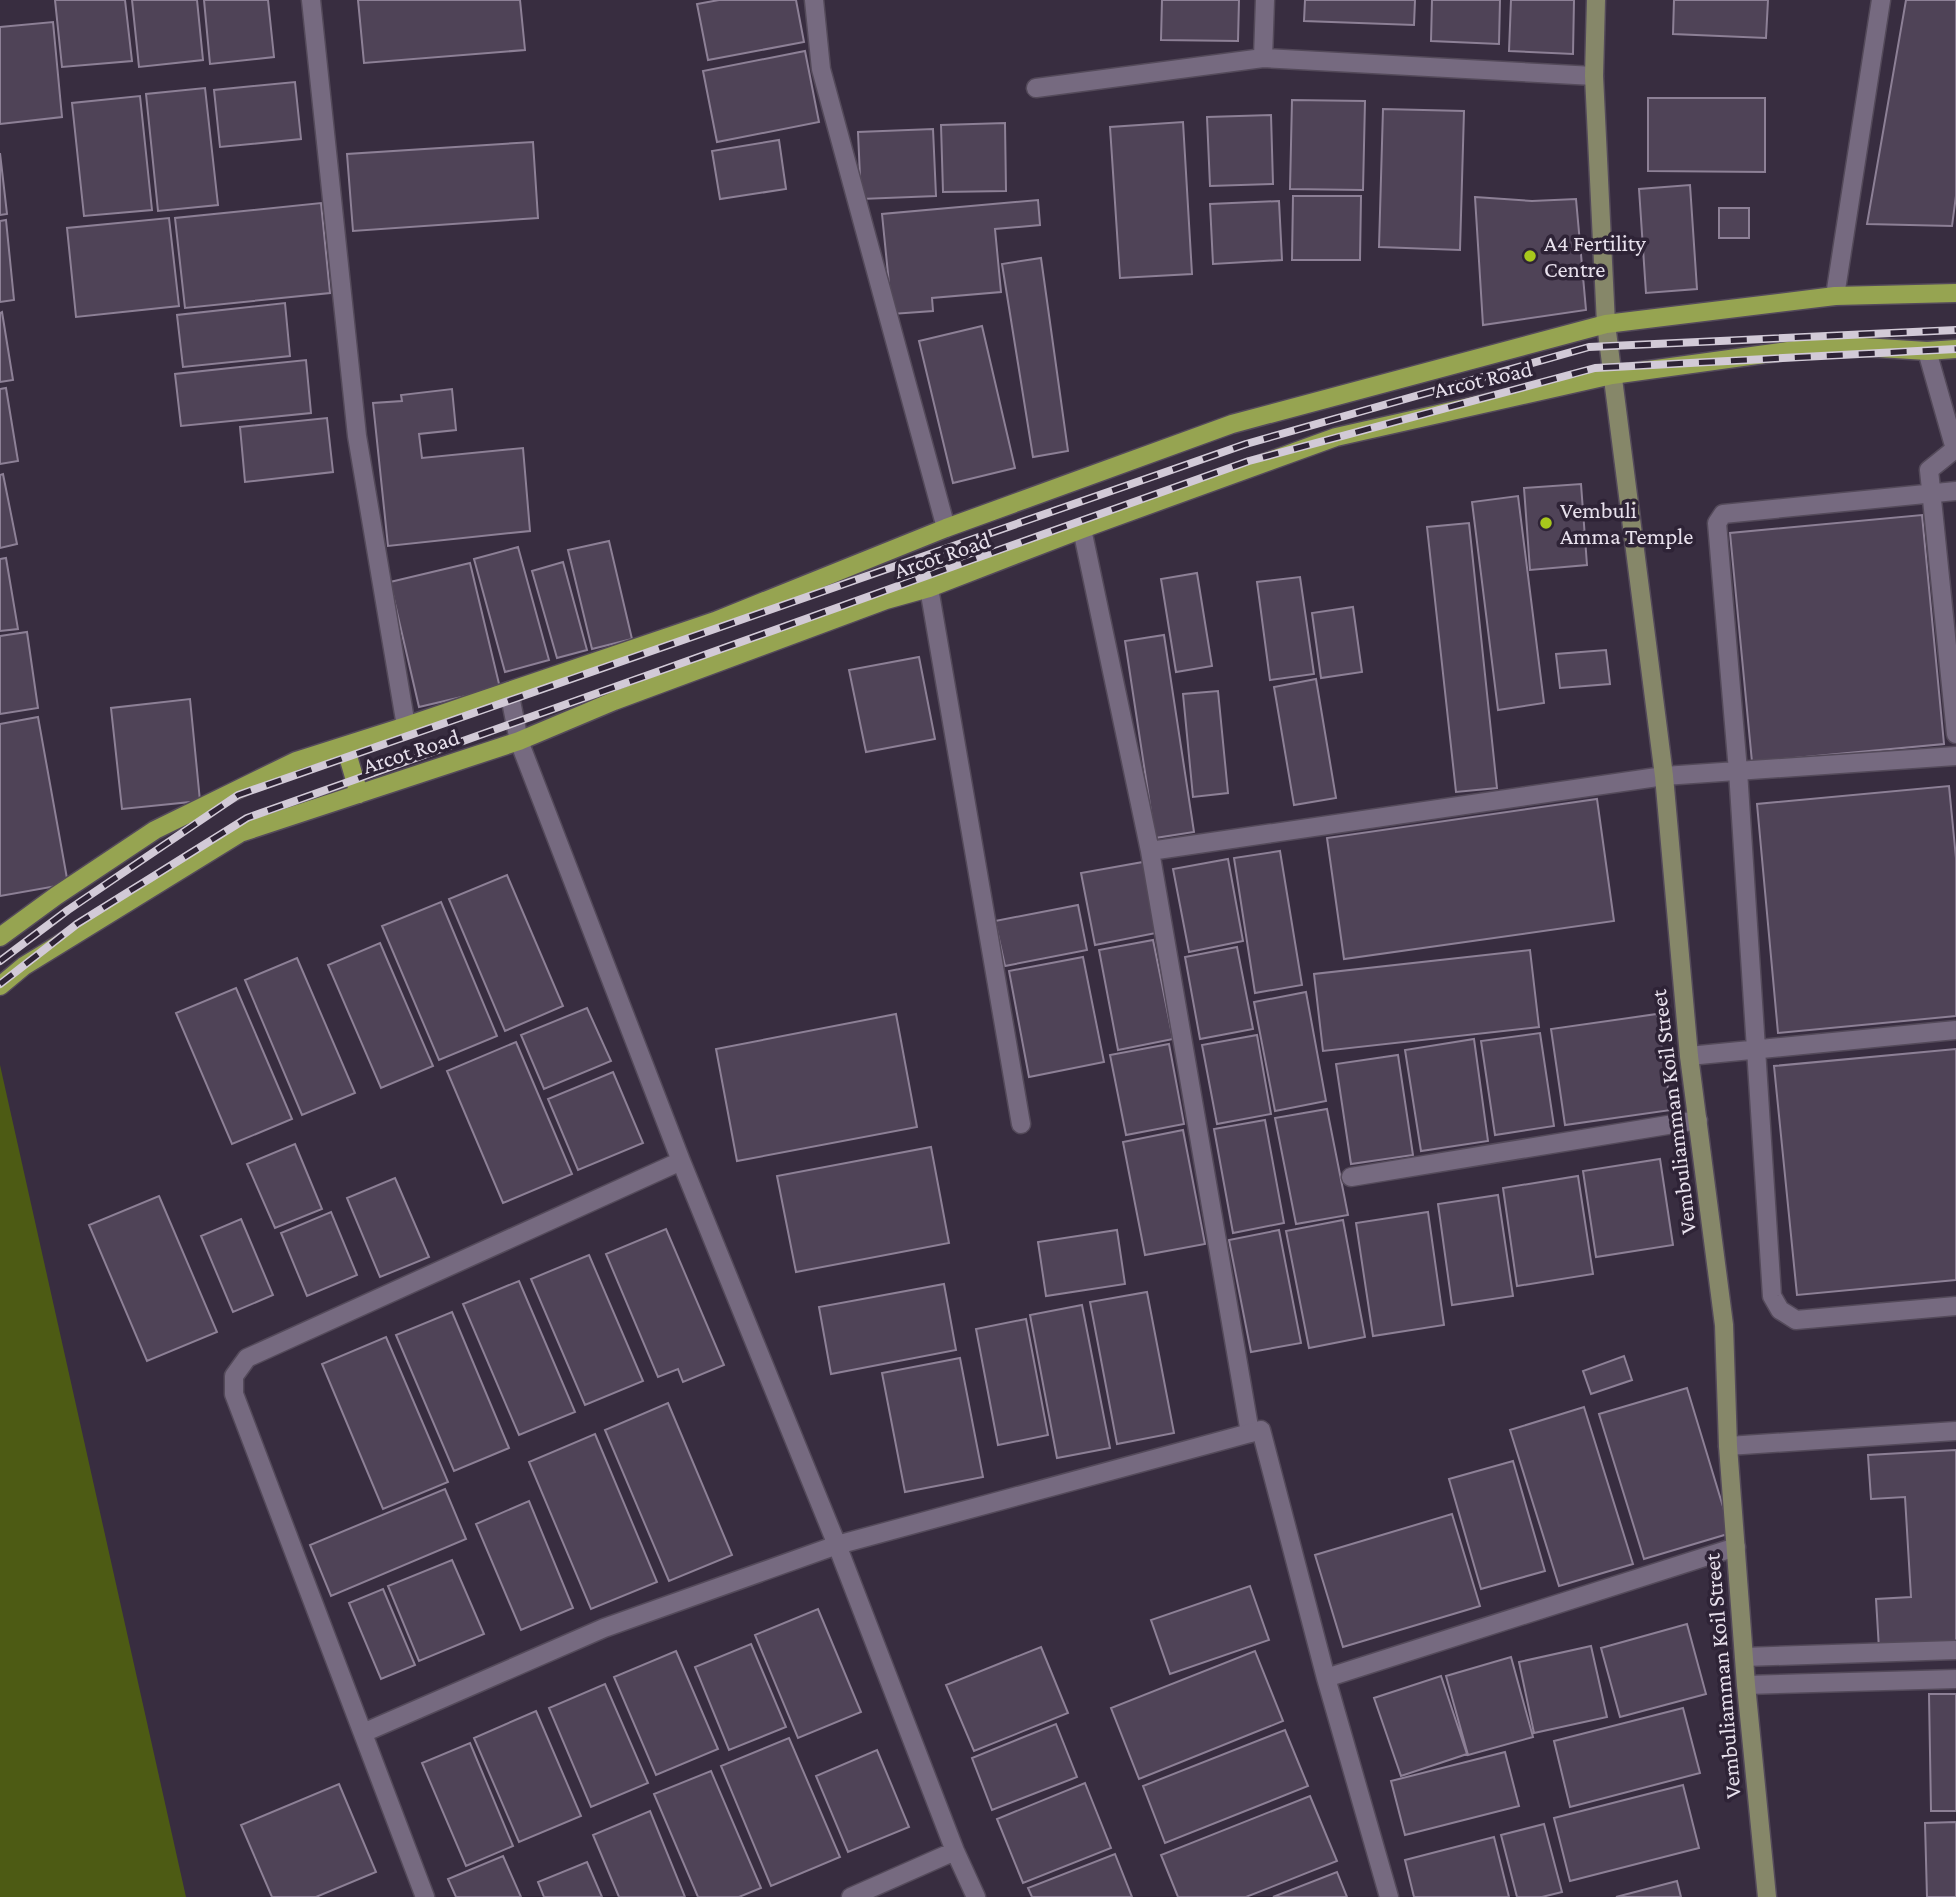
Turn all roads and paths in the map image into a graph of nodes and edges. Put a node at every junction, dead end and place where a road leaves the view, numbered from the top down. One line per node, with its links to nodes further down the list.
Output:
1 (311, 0): 22 (street)
2 (814, 0): 18 (street)
3 (1265, 0): 6 (street)
4 (1596, 0): 7 (street, Vembuliamman Koil Street)
5 (1881, 0): 10 (street)
6 (1263, 58): 7 (street); 8 (street)
7 (1594, 76): 11 (street, Vembuliamman Koil Street)
8 (1036, 88)
9 (1956, 293): 10 (main road, Arcot Road)
10 (1835, 296): 11 (main road, Arcot Road)
11 (1606, 324): 14 (street, Vembuliamman Koil Street); 18 (main road, Arcot Road)
12 (1956, 349): 13 (main road, Arcot Road)
13 (1927, 351): 14 (main road, Arcot Road); 15 (street)
14 (1612, 375): 19 (main road, Arcot Road); 28 (street, Vembuliamman Koil Street)
15 (1956, 449): 17 (street)
16 (1956, 491): 17 (street)
17 (1929, 492): 23 (street); 27 (street)
18 (946, 528): 21 (main road, Arcot Road)
19 (1082, 529): 20 (main road, Arcot Road); 30 (street)
20 (929, 588): 24 (main road, Arcot Road); 37 (street)
21 (509, 691): 22 (main road, Arcot Road); 24 (street)
22 (406, 726): 25 (main road, Arcot Road)
23 (1956, 734)
24 (519, 741): 29 (main road, Arcot Road); 38 (street)
25 (345, 746): 29 (main road); 31 (main road, Arcot Road)
26 (1956, 756): 27 (street)
27 (1738, 771): 28 (street); 34 (street)
28 (1664, 776): 30 (street); 35 (street, Vembuliamman Koil Street)
29 (359, 794): 32 (main road, Arcot Road)
30 (1150, 851): 42 (street)
31 (0, 937)
32 (0, 986)
33 (1956, 1030): 34 (street)
34 (1756, 1049): 35 (street); 40 (street)
35 (1689, 1056): 36 (street, Vembuliamman Koil Street)
36 (1698, 1120): 39 (street); 43 (street, Vembuliamman Koil Street)
37 (1021, 1124)
38 (681, 1161): 44 (street); 51 (street)
39 (1350, 1177)
40 (1956, 1306)
41 (1956, 1432): 43 (street)
42 (1250, 1433): 44 (street); 48 (street)
43 (1728, 1446): 45 (street, Vembuliamman Koil Street)
44 (837, 1545): 51 (street); 52 (street)
45 (1736, 1547): 47 (street, Vembuliamman Koil Street); 48 (street)
46 (1956, 1650): 47 (street)
47 (1744, 1657): 50 (street, Vembuliamman Koil Street)
48 (1326, 1678): 56 (street)
49 (1956, 1679): 50 (street)
50 (1746, 1685): 57 (street, Vembuliamman Koil Street)
51 (363, 1733): 53 (street)
52 (955, 1851): 54 (street); 55 (street)
53 (425, 1897)
54 (851, 1897)
55 (976, 1897)
56 (1390, 1897)
57 (1767, 1897)

